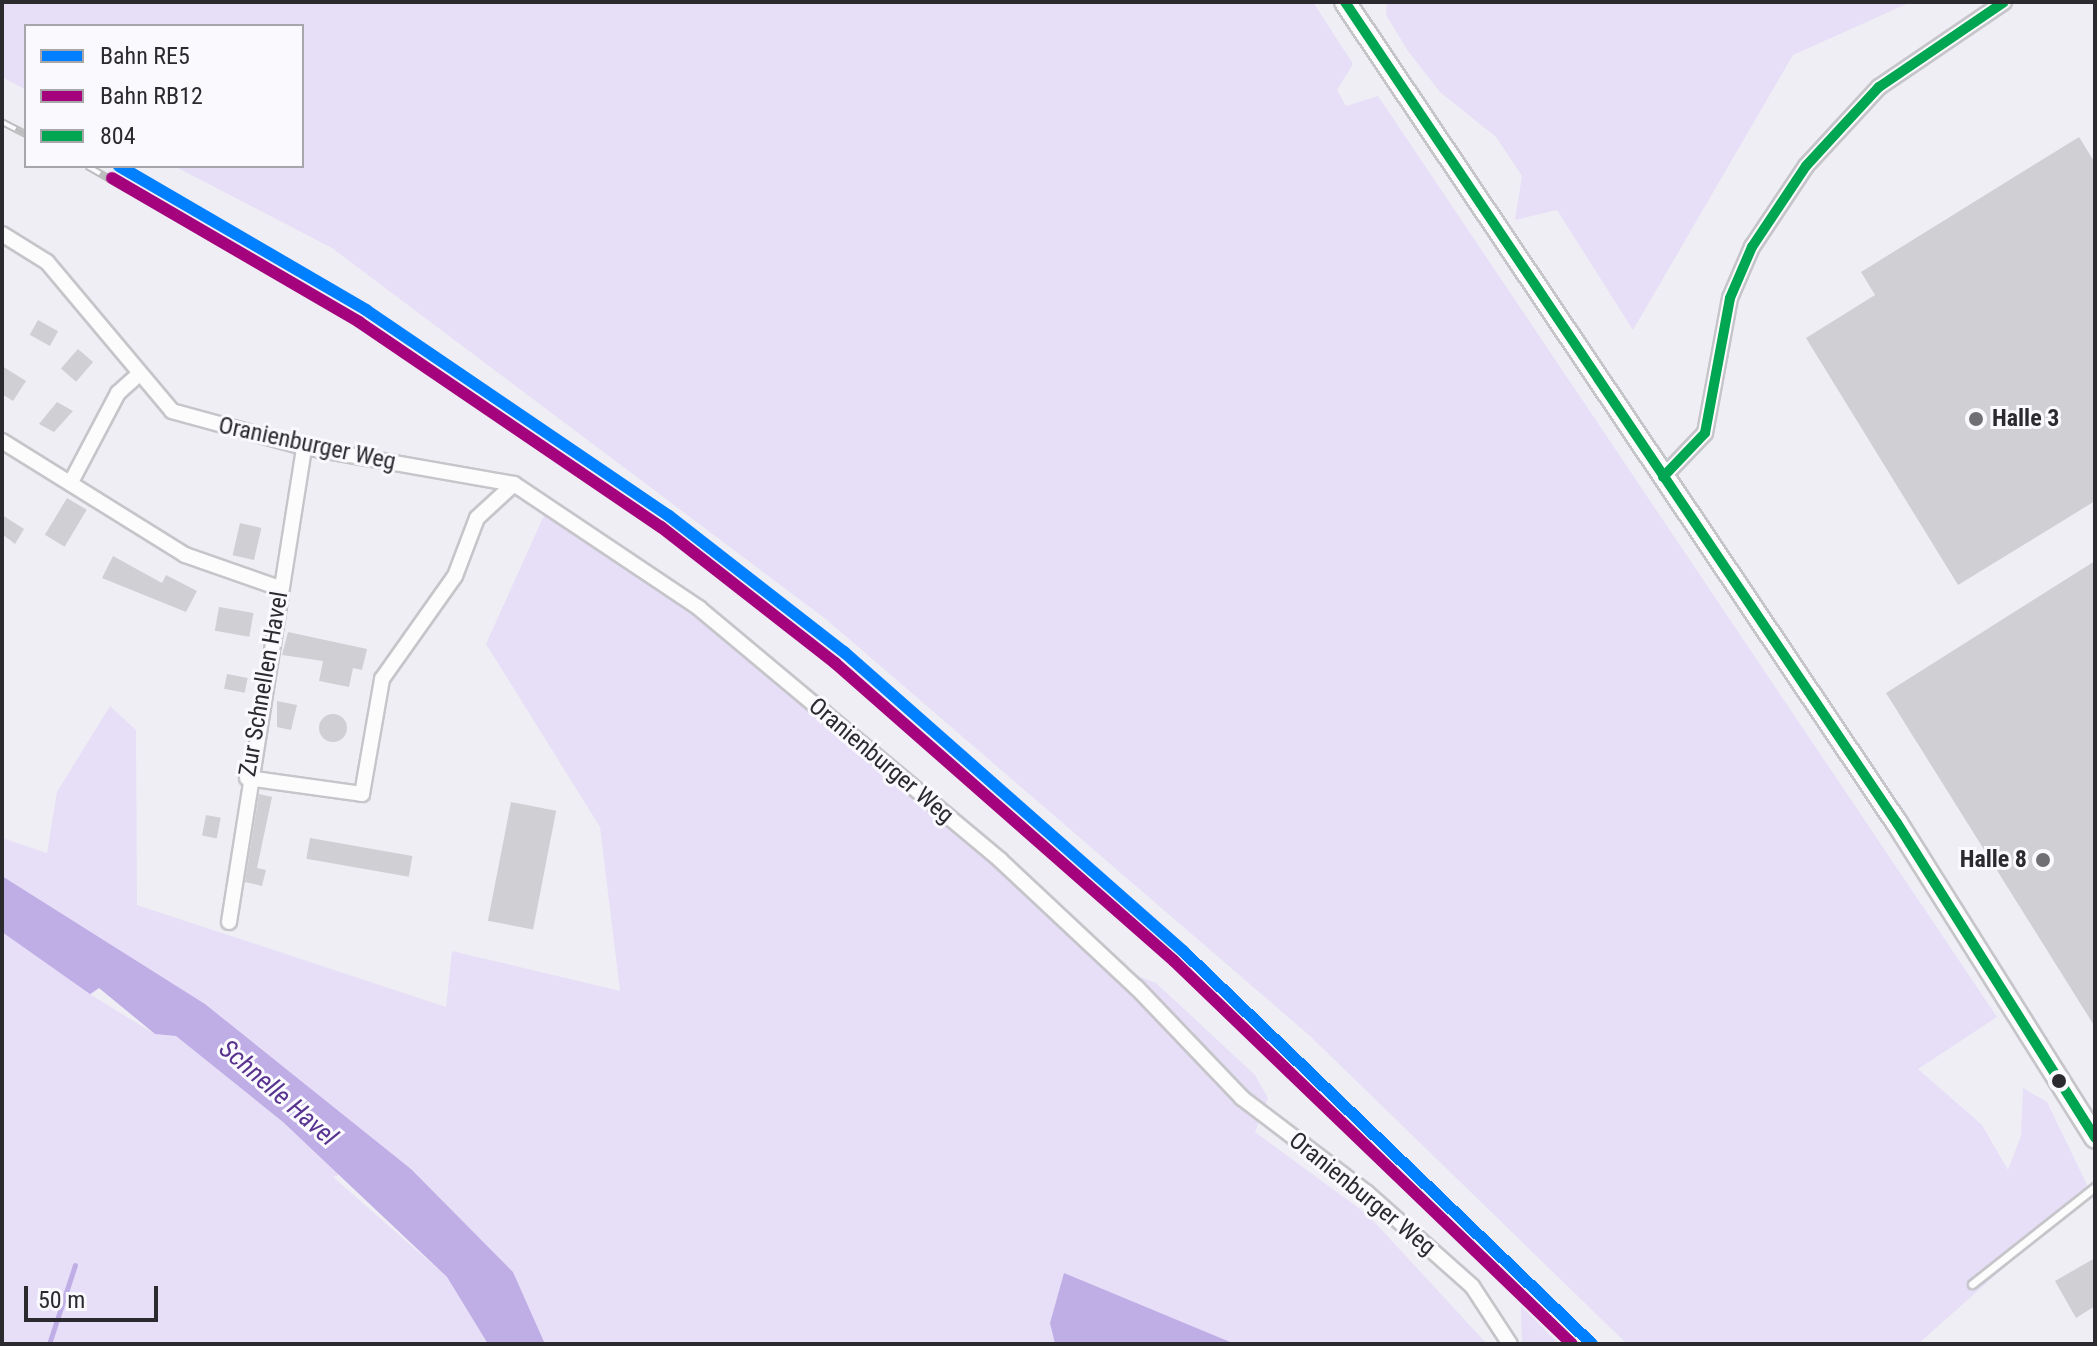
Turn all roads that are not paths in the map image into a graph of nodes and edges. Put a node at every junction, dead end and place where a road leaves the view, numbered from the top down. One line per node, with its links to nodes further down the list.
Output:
1 (1345, 2): 7 (street)
2 (2004, 2): 7 (street)
3 (2, 234): 4 (street, Oranienburger Weg)
4 (137, 376): 6 (street, Oranienburger Weg); 8 (street)
5 (2, 441): 8 (street)
6 (304, 447): 9 (street, Oranienburger Weg); 10 (street, Zur Schnellen Havel)
7 (1663, 477): 13 (street)
8 (71, 482): 10 (street)
9 (514, 484): 11 (street); 16 (street, Oranienburger Weg)
10 (280, 588): 11 (street, Zur Schnellen Havel)
11 (247, 778): 12 (street, Zur Schnellen Havel)
12 (229, 922)
13 (2095, 1138)
14 (2095, 1187): 15 (lane)
15 (1972, 1284)
16 (1510, 1344)

